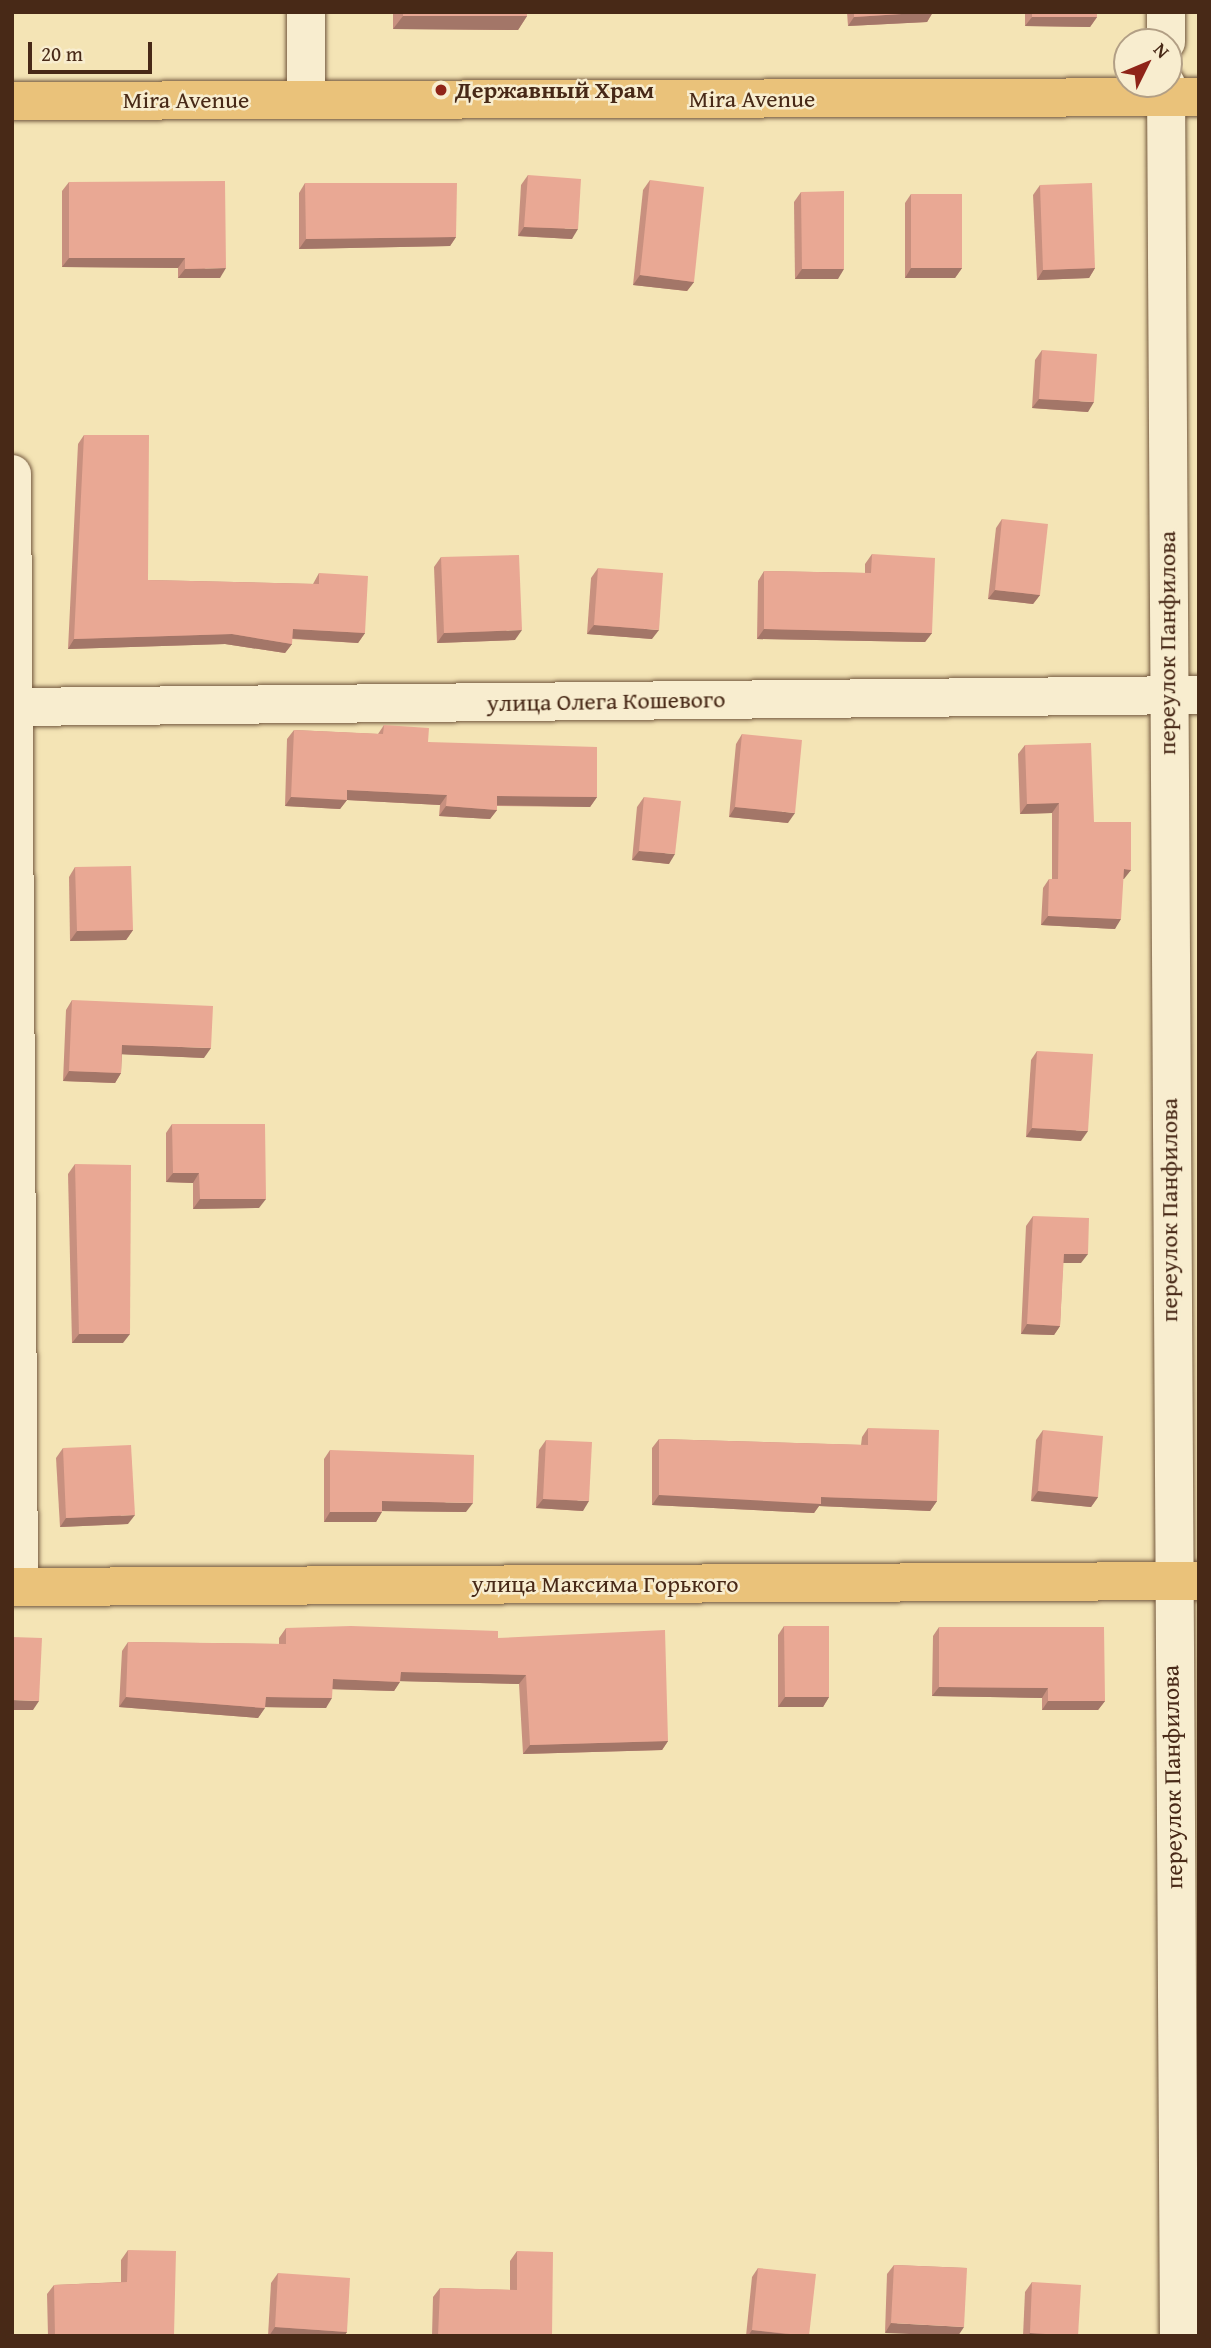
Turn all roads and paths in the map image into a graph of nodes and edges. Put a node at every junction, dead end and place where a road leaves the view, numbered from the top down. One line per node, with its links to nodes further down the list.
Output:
1 (306, 12): 4 (street)
2 (1113, 94): 4 (main road, Mira Avenue)
3 (1177, 98): 7 (street, переулок Панфилова)
4 (306, 100): 5 (main road, Mira Avenue)
5 (12, 101)
6 (12, 474): 8 (street)
7 (1183, 695): 8 (street, улица Олега Кошевого); 9 (street, переулок Панфилова)
8 (13, 707): 10 (street)
9 (1184, 1581): 10 (main road, улица Максима Горького); 11 (street, переулок Панфилова)
10 (15, 1587)
11 (1179, 2336)

